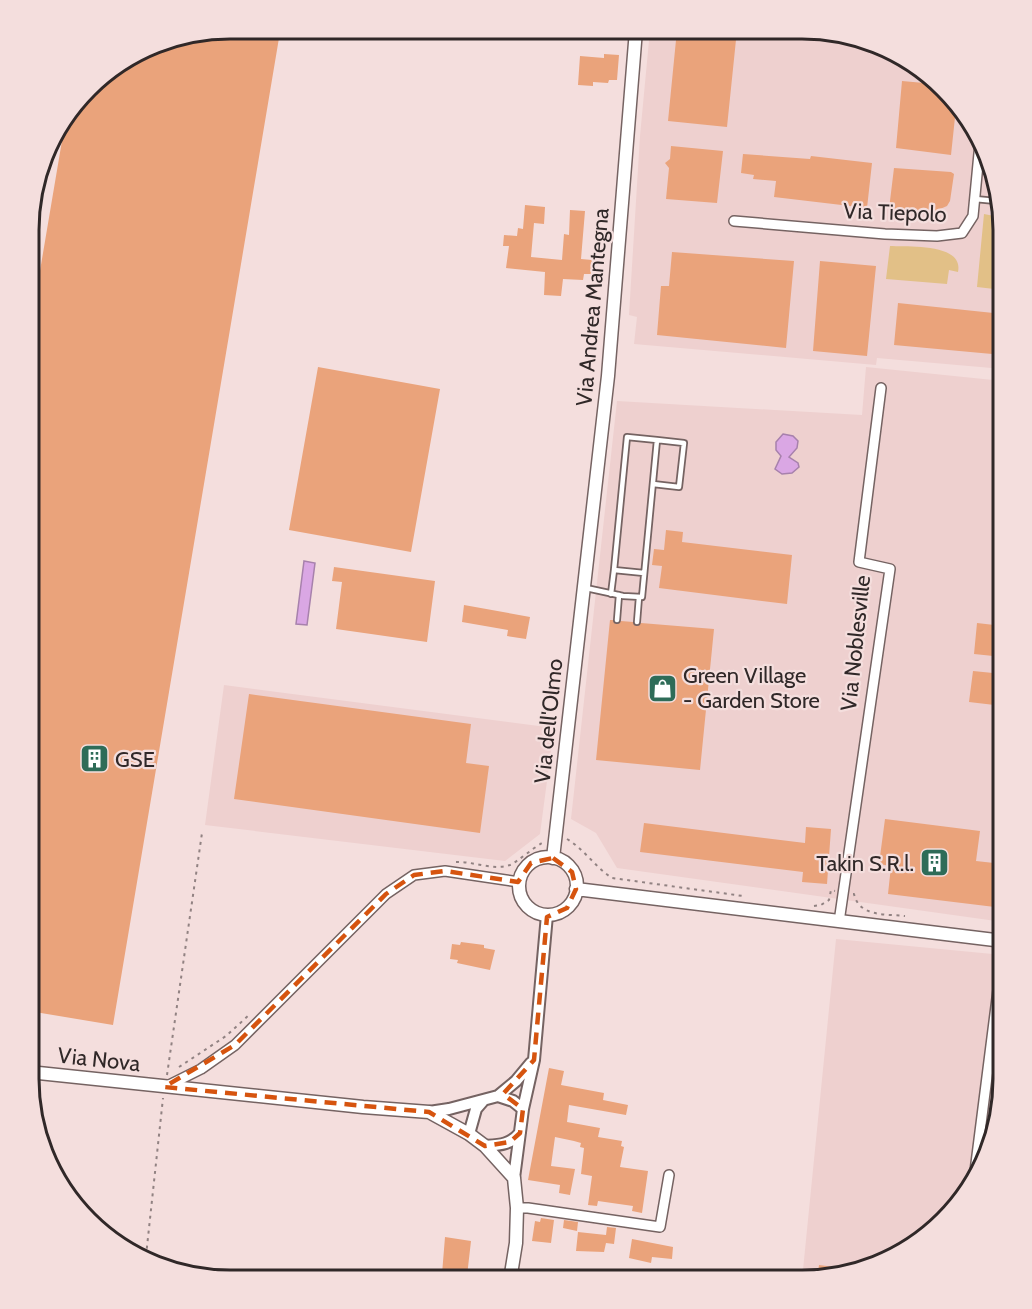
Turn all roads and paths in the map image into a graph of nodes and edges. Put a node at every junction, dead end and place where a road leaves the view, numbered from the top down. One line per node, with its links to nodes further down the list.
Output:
1 (635, 39): 11 (main road, Via Andrea Mantegna)
2 (979, 159): 3 (street, Via Tiepolo)
3 (975, 199): 4 (lane); 5 (street, Via Tiepolo)
4 (990, 200)
5 (734, 220)
6 (880, 388): 28 (street, Via Noblesville)
7 (657, 440): 8 (lane); 8 (lane); 9 (lane)
8 (653, 484): 10 (lane)
9 (614, 570): 10 (lane); 12 (lane)
10 (644, 573): 14 (lane)
11 (584, 588): 12 (lane); 19 (main road, Via dell'Olmo)
12 (611, 594): 13 (lane)
13 (619, 595): 14 (lane); 15 (lane)
14 (639, 597): 16 (lane)
15 (617, 620)
16 (637, 622)
17 (202, 832): 33 (path)
18 (566, 835): 24 (path)
19 (553, 858): 20 (main road); 21 (main road)
20 (519, 882): 26 (main road); 33 (street)
21 (576, 889): 26 (main road); 28 (main road)
22 (831, 890): 25 (path)
23 (854, 894): 27 (path)
24 (752, 898)
25 (811, 906)
26 (547, 915): 31 (street)
27 (911, 917)
28 (839, 922): 29 (main road)
29 (993, 940)
30 (993, 1030): 41 (street)
31 (534, 1060): 34 (street); 36 (street)
32 (39, 1073): 33 (main road, Via Nova)
33 (166, 1081): 37 (main road, Via Nova); 45 (path)
34 (498, 1096): 35 (street); 36 (street)
35 (486, 1099): 37 (street); 39 (street)
36 (523, 1109): 38 (street)
37 (429, 1112): 39 (main road)
38 (520, 1133): 40 (street); 43 (street)
39 (469, 1134): 40 (main road)
40 (485, 1146): 43 (main road)
41 (977, 1154)
42 (669, 1175): 44 (street)
43 (514, 1178): 44 (main road)
44 (517, 1208): 46 (main road)
45 (147, 1250)
46 (512, 1270)

